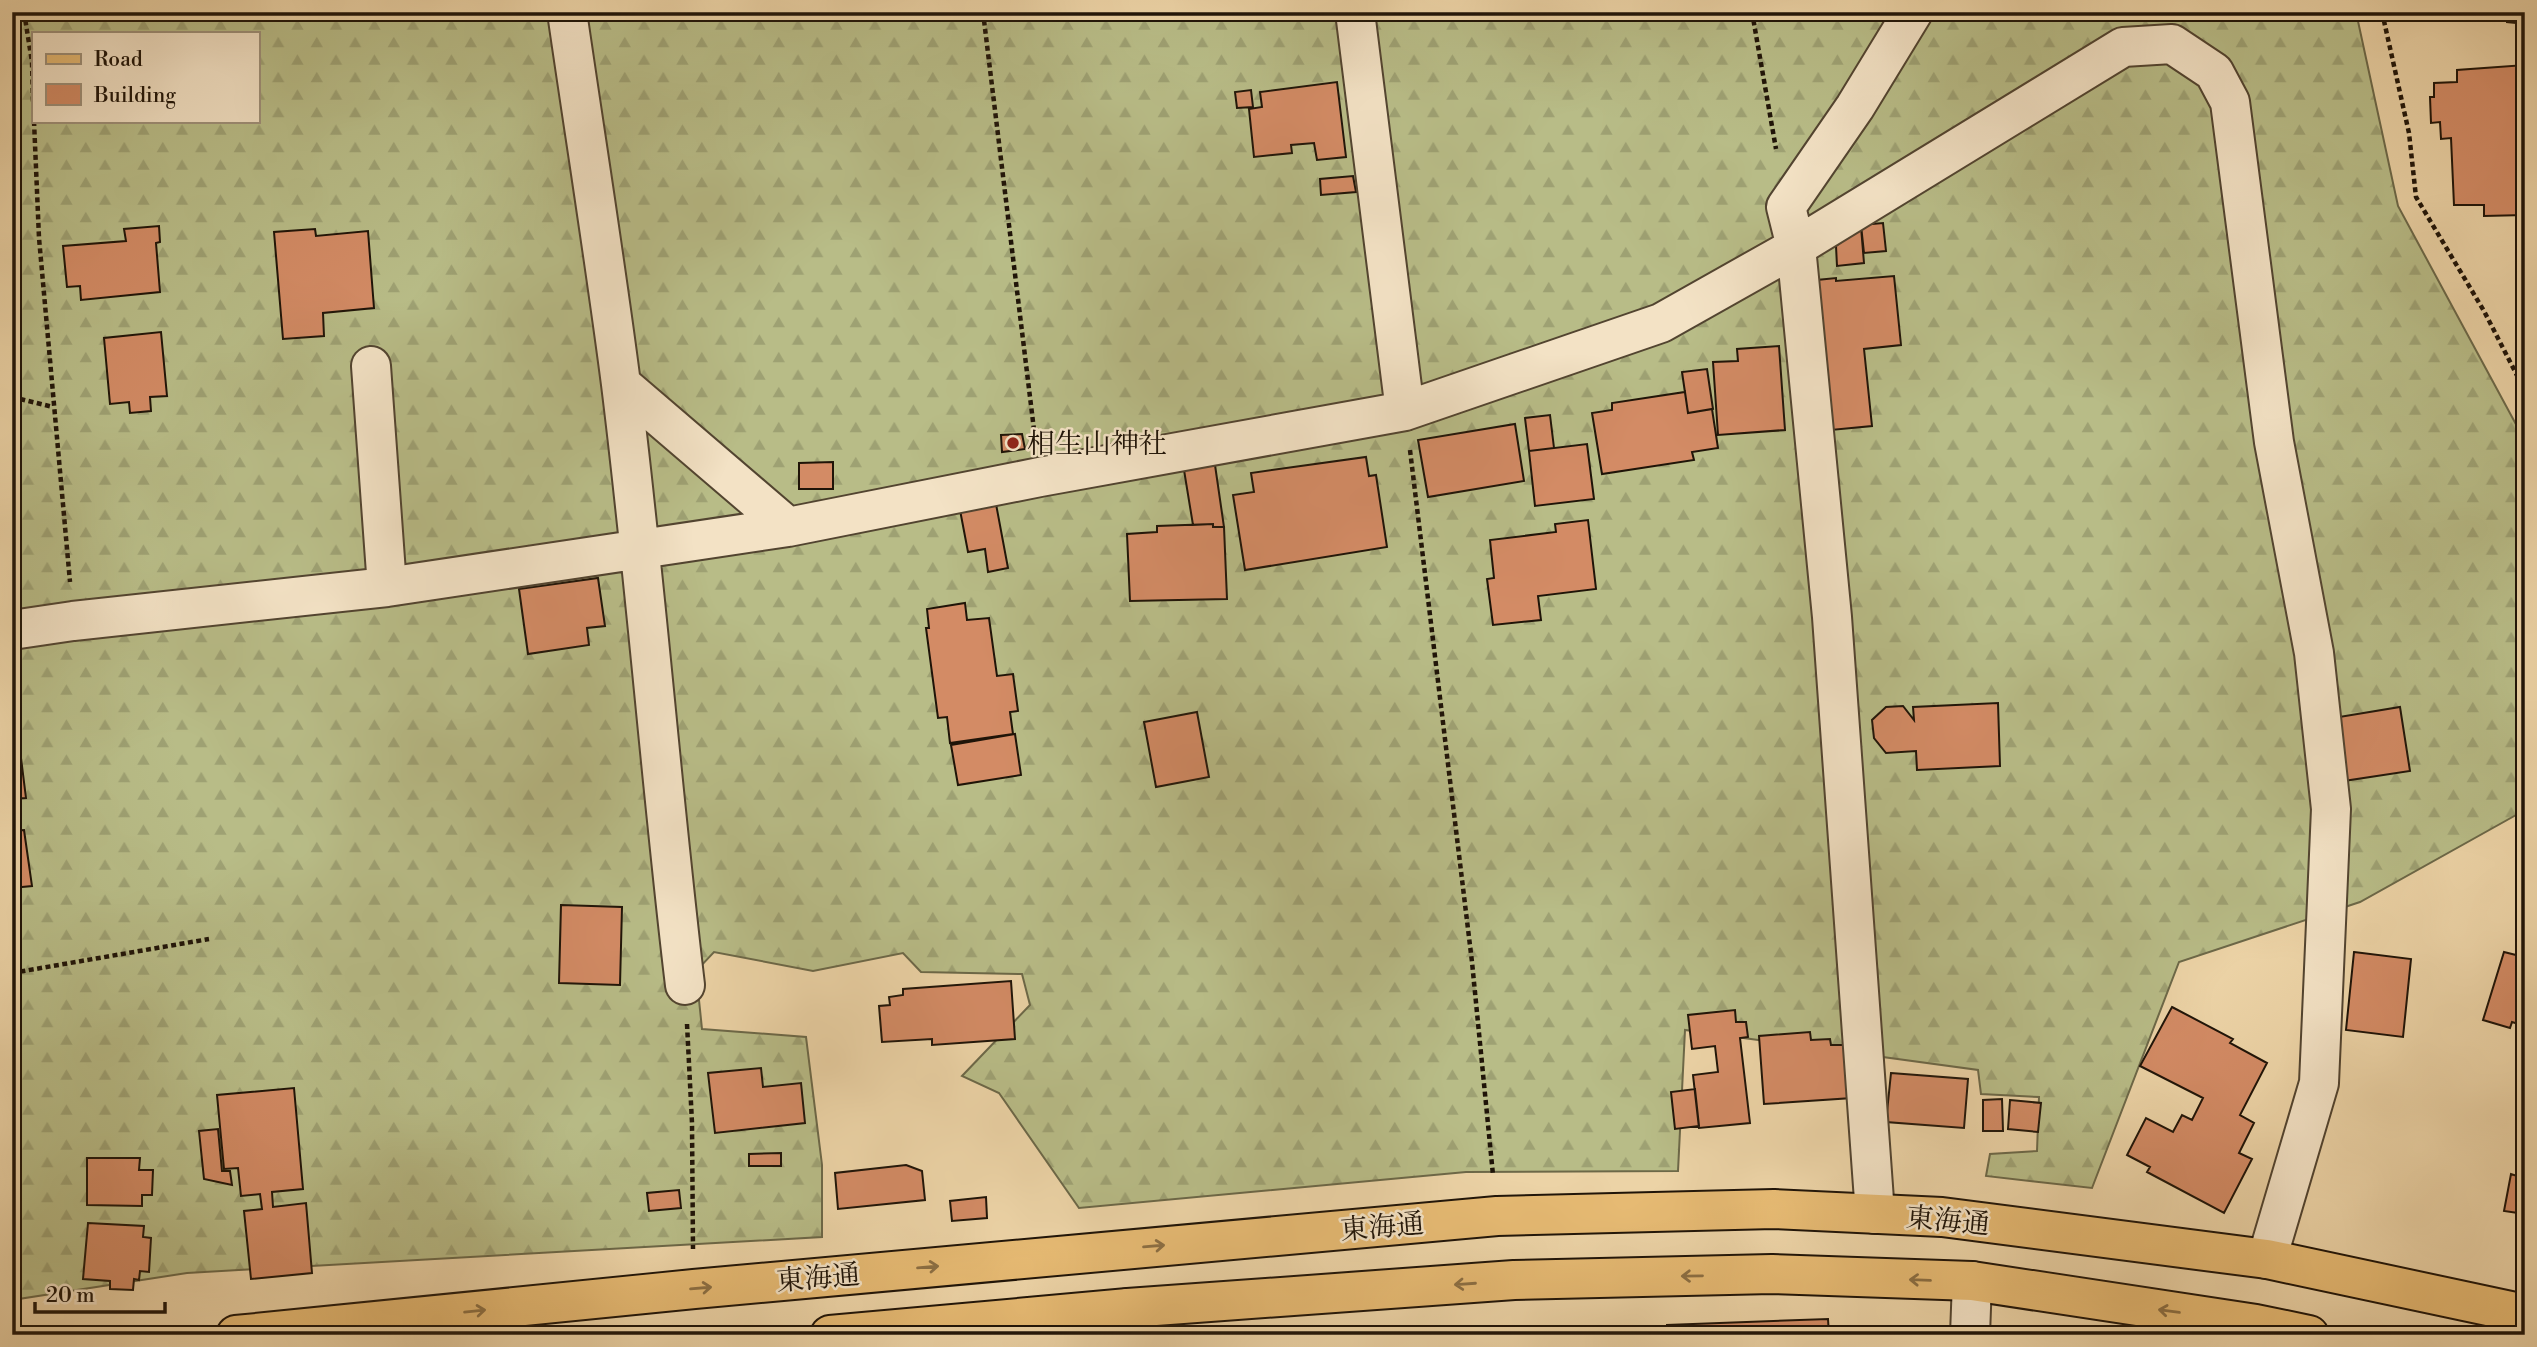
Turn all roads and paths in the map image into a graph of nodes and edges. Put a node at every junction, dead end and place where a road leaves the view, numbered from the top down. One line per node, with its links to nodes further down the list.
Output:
1 (24, 12): 8 (path)
2 (566, 12): 13 (street)
3 (983, 12): 18 (path)
4 (1355, 12): 17 (street)
5 (1752, 12): 10 (path)
6 (1913, 12): 10 (street)
7 (2382, 12): 14 (path)
8 (32, 62)
9 (34, 122): 16 (path)
10 (1786, 207): 11 (street)
11 (1796, 247): 17 (street); 27 (street); 29 (street)
12 (371, 366): 21 (street)
13 (621, 384): 19 (street); 20 (street)
14 (2525, 391)
15 (12, 397): 16 (path)
16 (53, 407): 22 (path)
17 (1405, 411): 18 (street); 28 (path)
18 (1040, 477): 19 (street)
19 (788, 527): 20 (street)
20 (638, 550): 21 (street); 26 (street)
21 (387, 587): 22 (street)
22 (73, 621): 23 (street)
23 (12, 630)
24 (209, 939): 25 (path)
25 (12, 973)
26 (685, 985): 31 (path)
27 (1875, 1214): 28 (main road, 東海通); 29 (main road, 東海通)
28 (1497, 1216): 31 (main road, 東海通, one-way to 28)
29 (2267, 1259): 32 (main road, 東海通)
30 (1972, 1281): 33 (main road, 東海通, one-way to 33); 37 (street); 38 (main road, 東海通, one-way to 30)
31 (694, 1289): 35 (main road, 東海通, one-way to 31)
32 (2525, 1314)
33 (1129, 1321): 36 (main road, 東海通)
34 (236, 1335): 35 (main road, 東海通)
35 (242, 1335)
36 (830, 1335)
37 (1970, 1335)
38 (2309, 1335)

